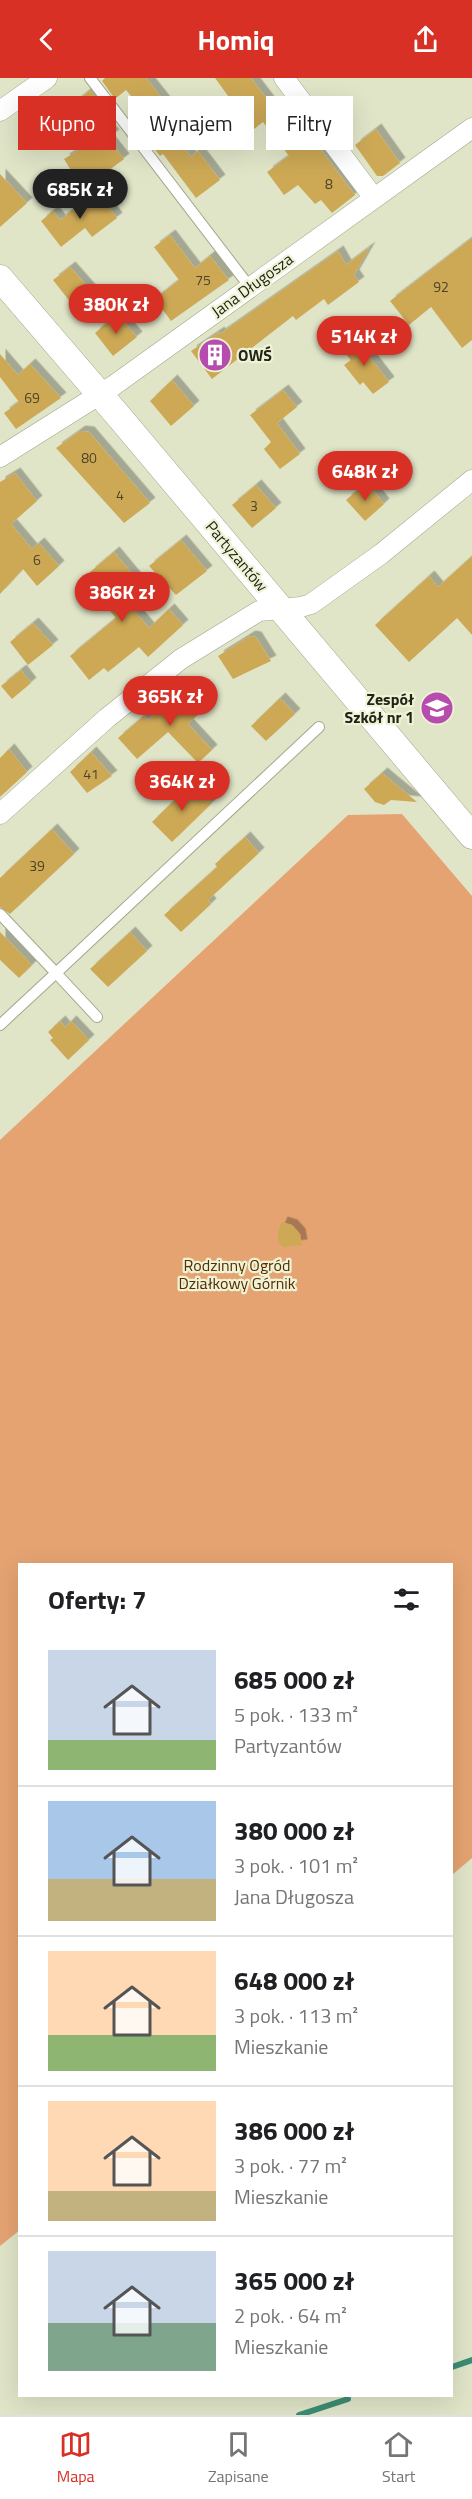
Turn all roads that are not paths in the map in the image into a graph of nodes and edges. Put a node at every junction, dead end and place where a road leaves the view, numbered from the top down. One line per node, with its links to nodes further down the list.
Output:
1 (47, 78): 4 (street)
2 (90, 78): 8 (lane)
3 (284, 78): 6 (street)
4 (1, 111)
5 (472, 128): 6 (street, Jana Długosza)
6 (374, 198): 8 (street, Jana Długosza)
7 (0, 278): 9 (street, Partyzantów)
8 (249, 286): 9 (street, Jana Długosza)
9 (100, 394): 10 (street, Jana Długosza); 12 (street, Partyzantów)
10 (0, 457)
11 (472, 480): 12 (street)
12 (280, 608): 14 (street); 15 (street, Partyzantów)
13 (319, 727): 17 (lane)
14 (0, 814)
15 (472, 836)
16 (0, 914): 17 (lane)
17 (56, 973): 18 (lane); 19 (lane)
18 (98, 1017)
19 (0, 1025)

